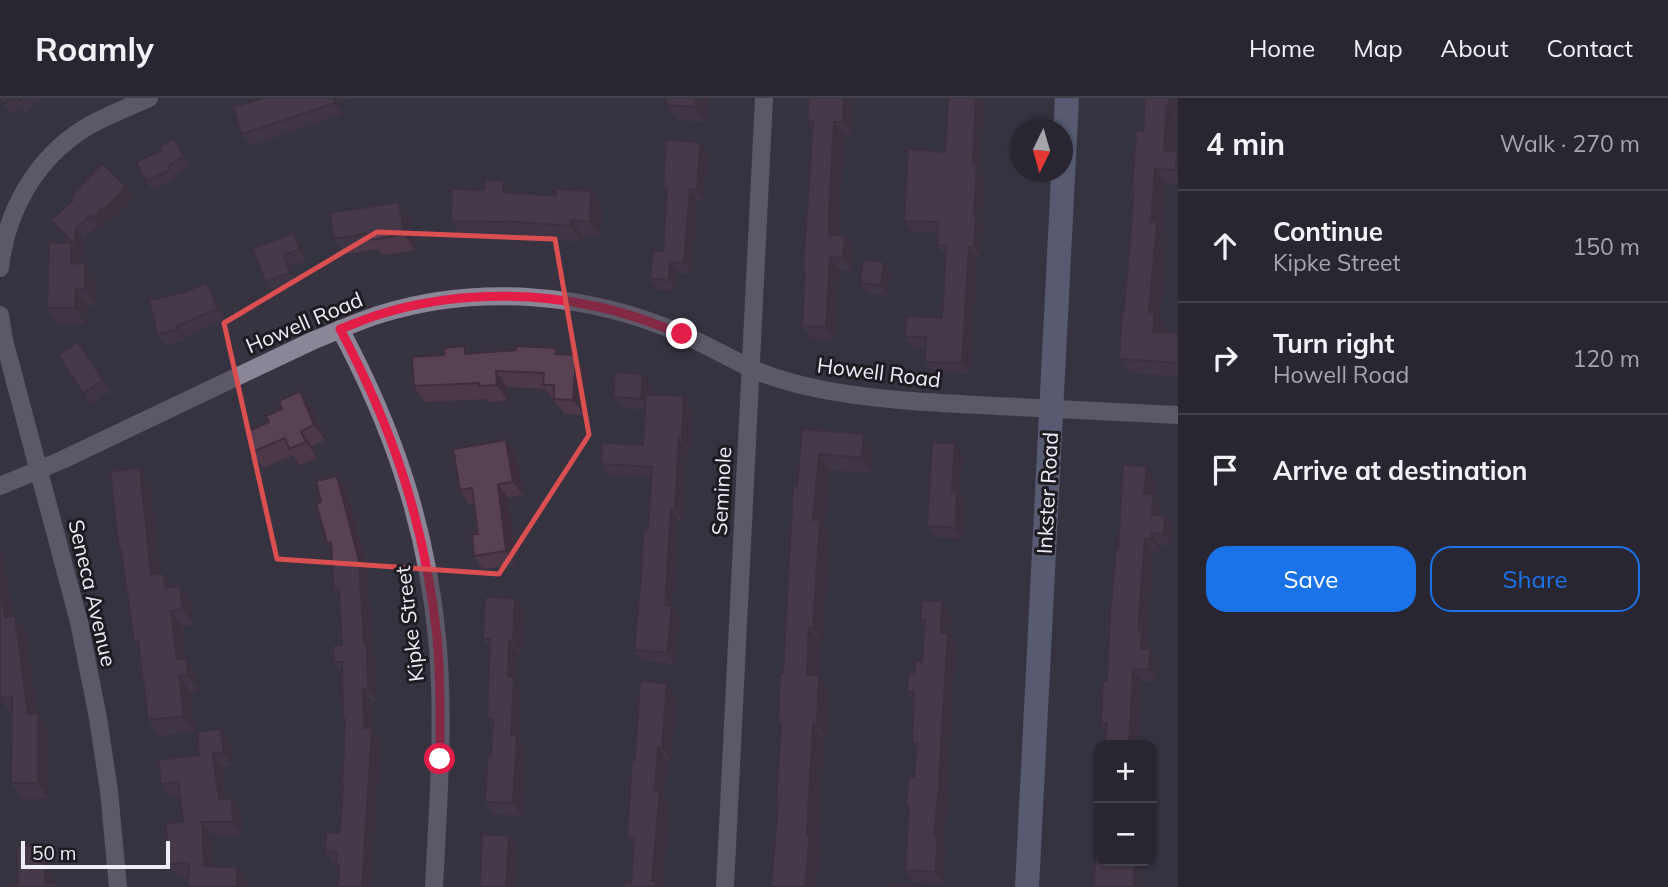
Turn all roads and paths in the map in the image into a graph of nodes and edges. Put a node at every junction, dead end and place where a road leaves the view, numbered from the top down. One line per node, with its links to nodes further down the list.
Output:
1 (149, 98): 4 (street)
2 (764, 98): 7 (street, Seminole)
3 (1067, 98): 8 (main road, Inkster Road)
4 (0, 268)
5 (0, 315): 10 (street, Seneca Avenue)
6 (340, 329): 7 (street, Howell Road); 10 (street, Howell Road); 13 (street, Kipke Street)
7 (751, 368): 8 (street, Howell Road); 14 (street, Seminole)
8 (1051, 408): 9 (street, Howell Road); 15 (main road, Inkster Road)
9 (1178, 415)
10 (40, 470): 11 (street, Howell Road); 12 (street, Seneca Avenue)
11 (0, 486)
12 (118, 887)
13 (434, 887)
14 (725, 887)
15 (1027, 887)

